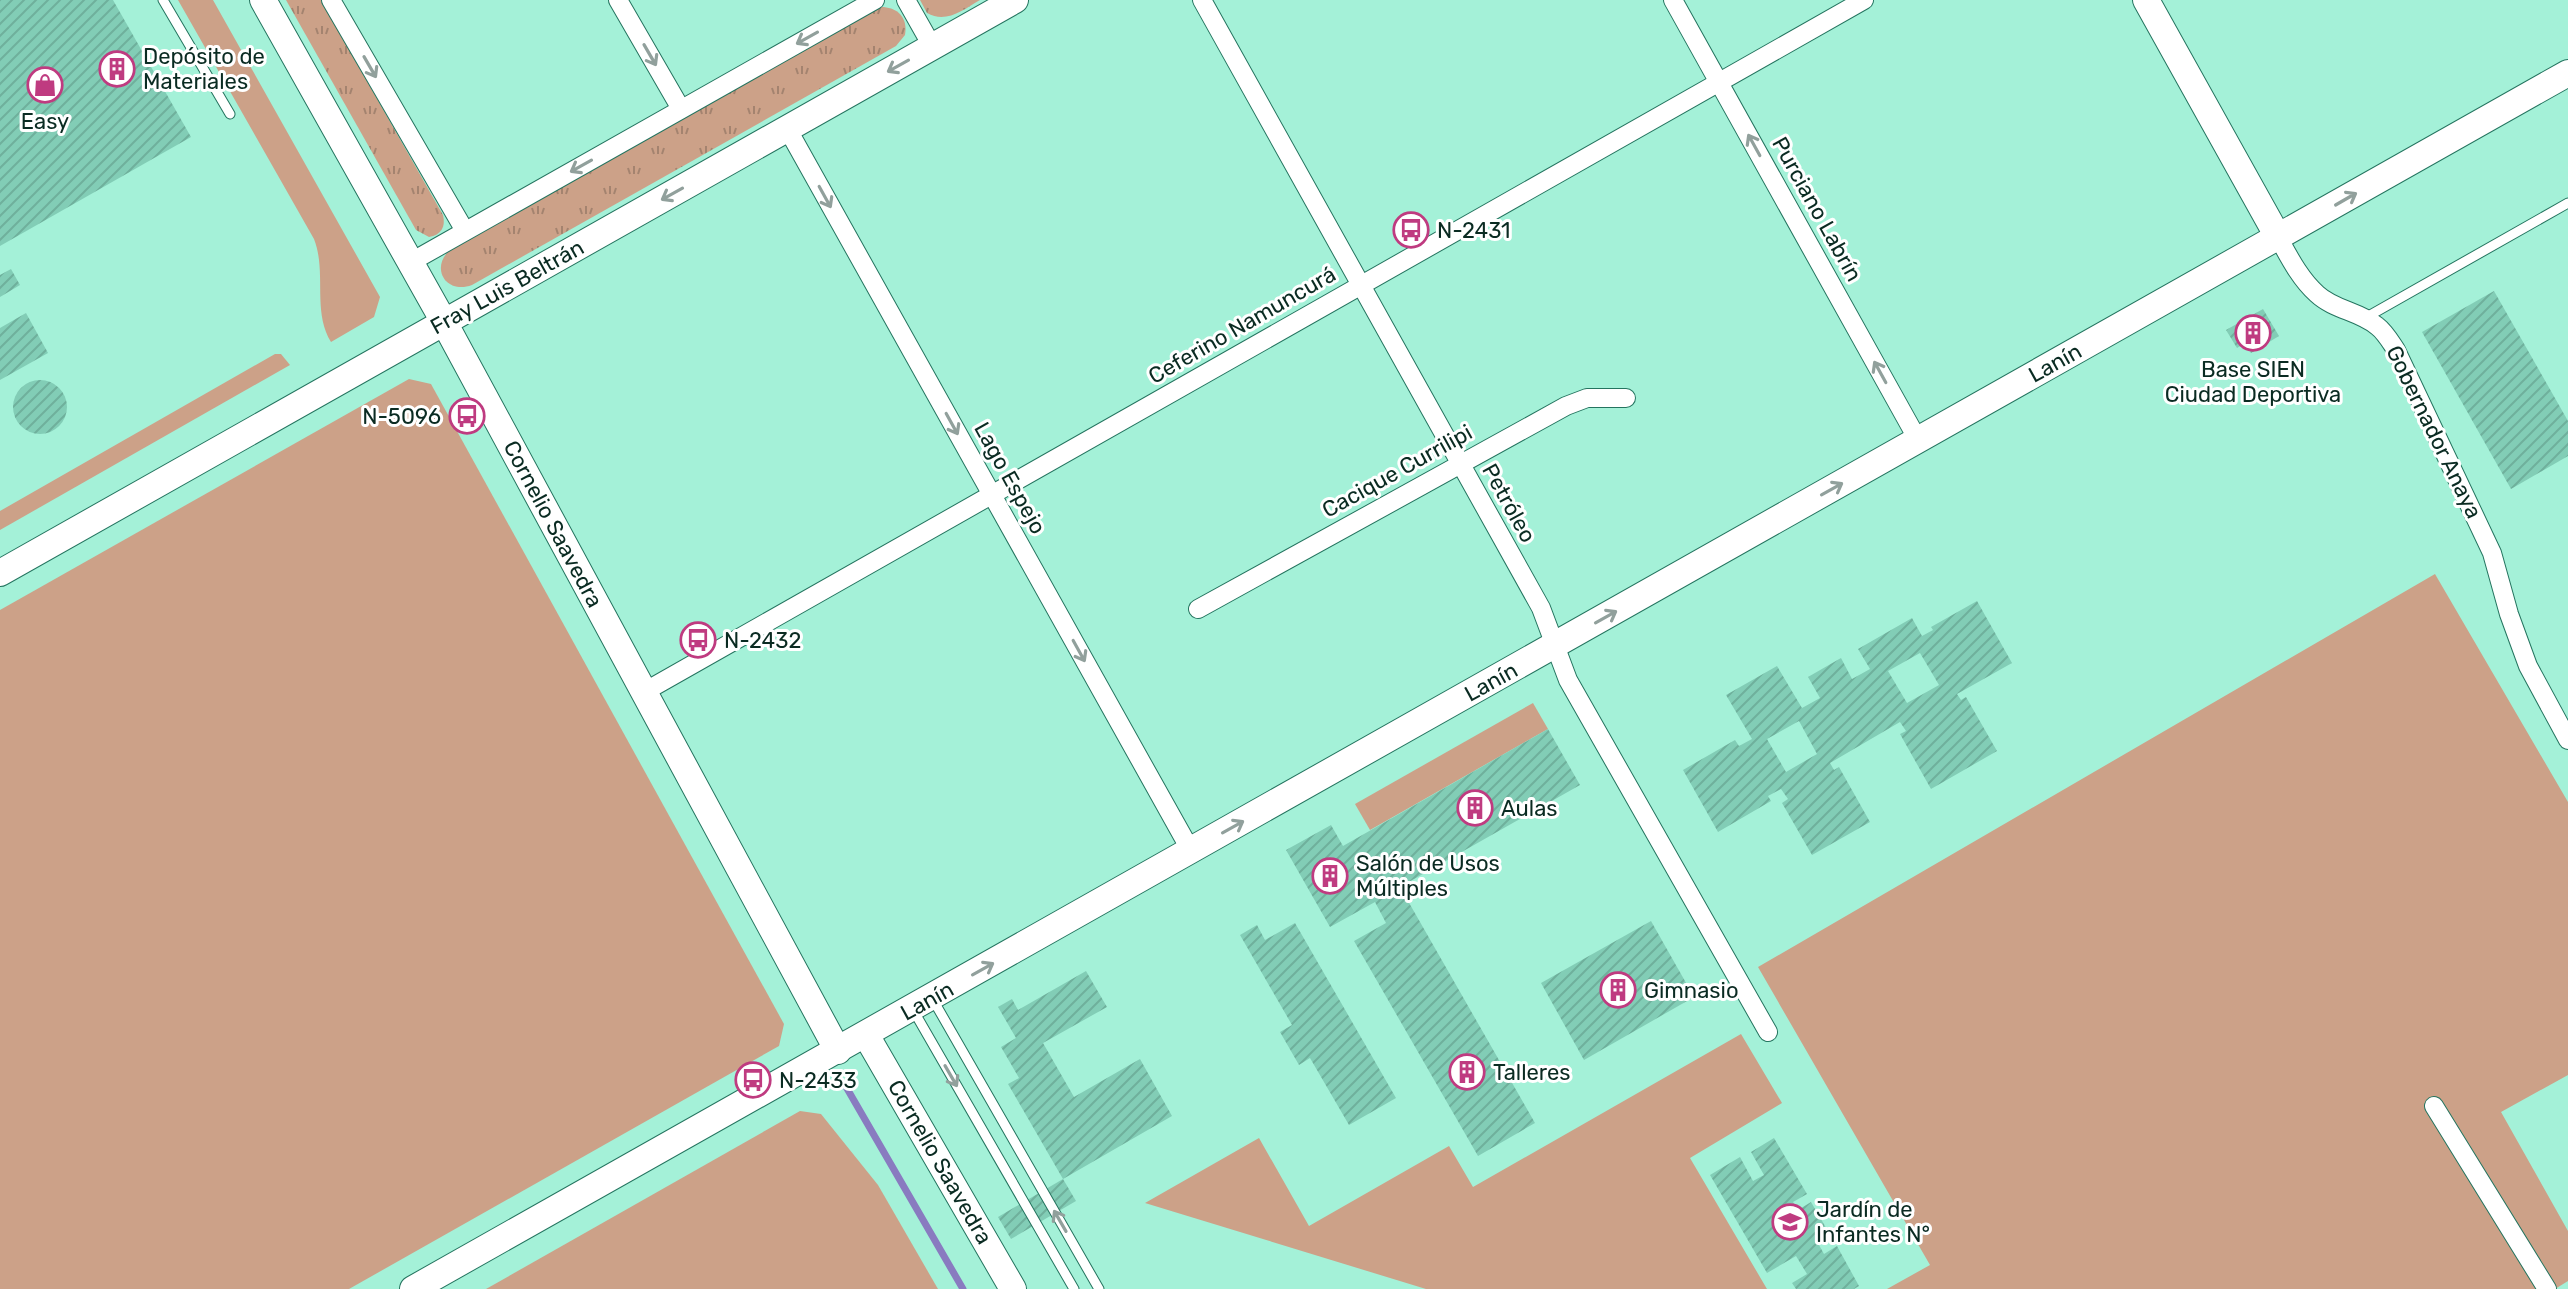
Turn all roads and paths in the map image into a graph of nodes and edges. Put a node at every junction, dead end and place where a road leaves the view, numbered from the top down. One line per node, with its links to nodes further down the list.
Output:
1 (163, 0): 16 (lane)
2 (263, 0): 21 (main road, Cornelio Saavedra)
3 (331, 0): 19 (street, one-way to 19)
4 (618, 0): 15 (street, one-way to 15)
5 (875, 0): 15 (street, one-way to 15)
6 (906, 0): 12 (street)
7 (1015, 0): 12 (main road, Fray Luis Beltrán)
8 (1202, 0): 22 (street, Petróleo)
9 (1673, 0): 14 (street, Purciano Labrín)
10 (1864, 0): 14 (street, Ceferino Namuncurá)
11 (2146, 0): 20 (main road, Gobernador Anaya)
12 (932, 46): 17 (main road, Fray Luis Beltrán, one-way to 17)
13 (2568, 73): 20 (main road, Lanín, one-way to 13)
14 (1719, 82): 22 (street, Ceferino Namuncurá); 26 (street, Purciano Labrín, one-way to 14)
15 (681, 109): 19 (street, one-way to 19)
16 (230, 114)
17 (787, 128): 24 (main road, Fray Luis Beltrán, one-way to 24); 28 (street, Lago Espejo, one-way to 28)
18 (2568, 203): 23 (lane)
19 (465, 231): 21 (street)
20 (2278, 237): 23 (street, Gobernador Anaya); 26 (main road, Lanín)
21 (411, 262): 24 (main road, Cornelio Saavedra)
22 (1361, 286): 27 (street, Petróleo); 28 (street, Ceferino Namuncurá)
23 (2365, 318): 33 (street, Gobernador Anaya)
24 (444, 322): 29 (main road, Fray Luis Beltrán); 32 (main road, Cornelio Saavedra)
25 (1626, 398): 27 (street, Cacique Currilipi)
26 (1918, 440): 31 (main road, Lanín, one-way to 26)
27 (1460, 464): 30 (street, Cacique Currilipi); 31 (street, Petróleo)
28 (992, 495): 32 (street, Ceferino Namuncurá); 34 (street, Lago Espejo, one-way to 34)
29 (0, 573)
30 (1198, 609)
31 (1555, 646): 34 (main road, Lanín, one-way to 31); 36 (street, Petróleo)
32 (644, 692): 38 (main road, Cornelio Saavedra)
33 (2568, 740)
34 (1191, 851): 35 (main road, Lanín, one-way to 34)
35 (922, 1003): 37 (main road, Lanín); 42 (lane, one-way to 42); 43 (lane, one-way to 35)
36 (1768, 1032)
37 (866, 1035): 38 (main road, Lanín); 41 (main road, Cornelio Saavedra)
38 (838, 1051): 40 (main road, Lanín)
39 (2434, 1106): 44 (street)
40 (413, 1289)
41 (1013, 1289)
42 (1074, 1289)
43 (1099, 1289)
44 (2547, 1289)

